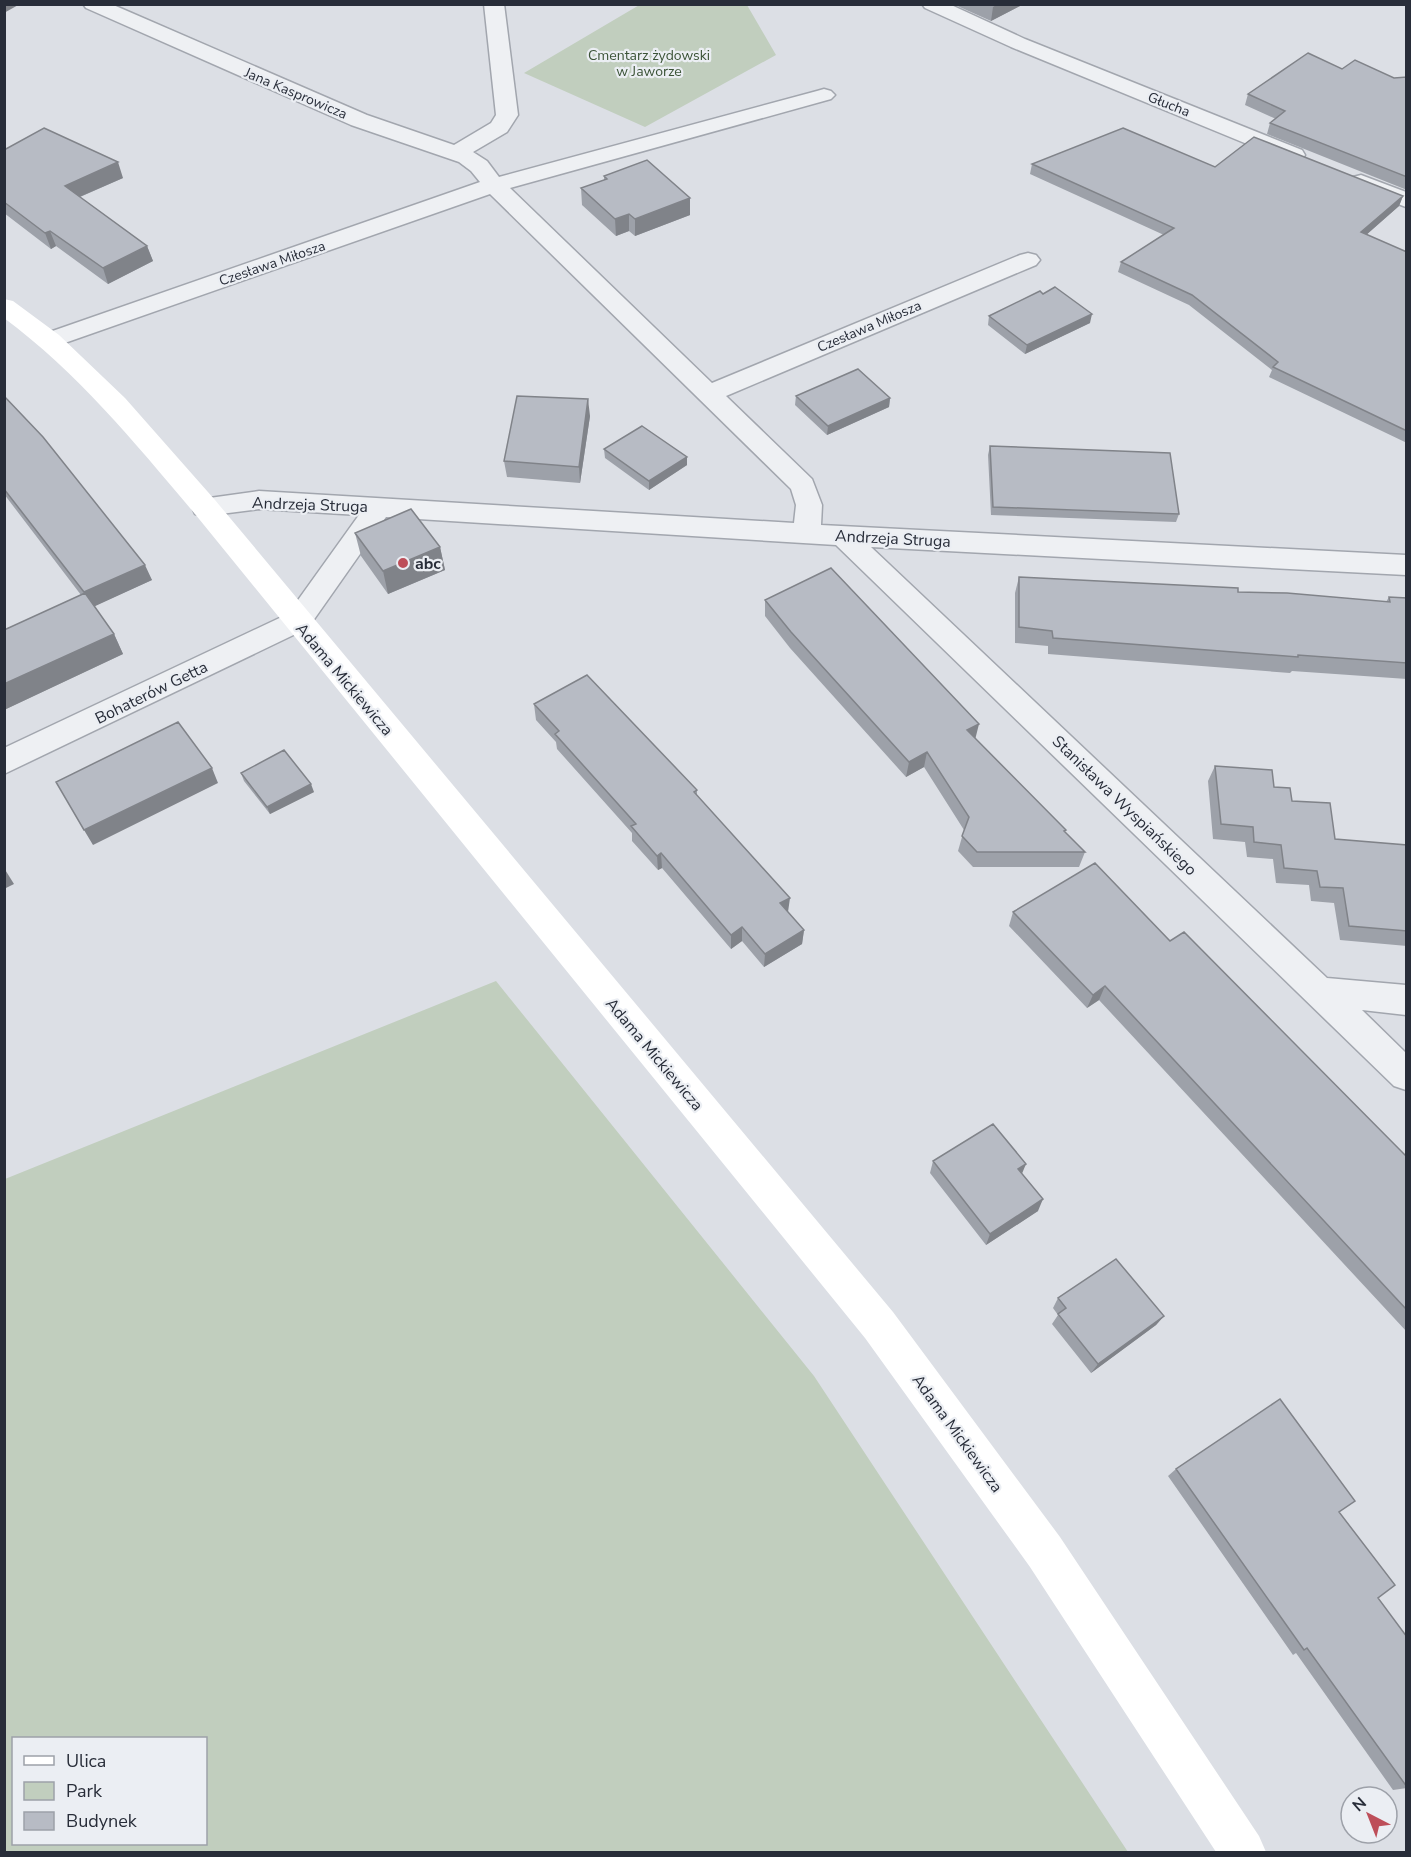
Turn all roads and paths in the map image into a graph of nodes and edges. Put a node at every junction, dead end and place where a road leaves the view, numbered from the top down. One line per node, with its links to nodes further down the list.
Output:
1 (93, 4): 5 (street, Jana Kasprowicza)
2 (494, 4): 5 (street)
3 (932, 4): 6 (street, Głucha)
4 (824, 95): 8 (street, Czesława Miłosza)
5 (456, 153): 8 (street, Jana Kasprowicza)
6 (1318, 164)
7 (1340, 173): 9 (street)
8 (494, 185): 12 (street, Czesława Miłosza); 13 (street)
9 (1407, 200)
10 (1028, 260): 13 (street, Czesława Miłosza)
11 (4, 306): 12 (main road, Adama Mickiewicza)
12 (50, 340): 14 (main road, Adama Mickiewicza)
13 (710, 393): 16 (street)
14 (205, 507): 15 (street, Andrzeja Struga); 19 (main road, Adama Mickiewicza)
15 (379, 507): 16 (street, Andrzeja Struga); 19 (street, Andrzeja Struga)
16 (807, 533): 17 (street, Andrzeja Struga)
17 (843, 536): 18 (street, Andrzeja Struga); 21 (street, Stanisława Wyspiańskiego)
18 (1407, 565)
19 (298, 621): 20 (street, Bohaterów Getta); 24 (main road, Adama Mickiewicza)
20 (4, 762)
21 (1322, 992): 22 (street); 23 (street, Stanisława Wyspiańskiego)
22 (1407, 1000)
23 (1407, 1075)
24 (1243, 1852)

